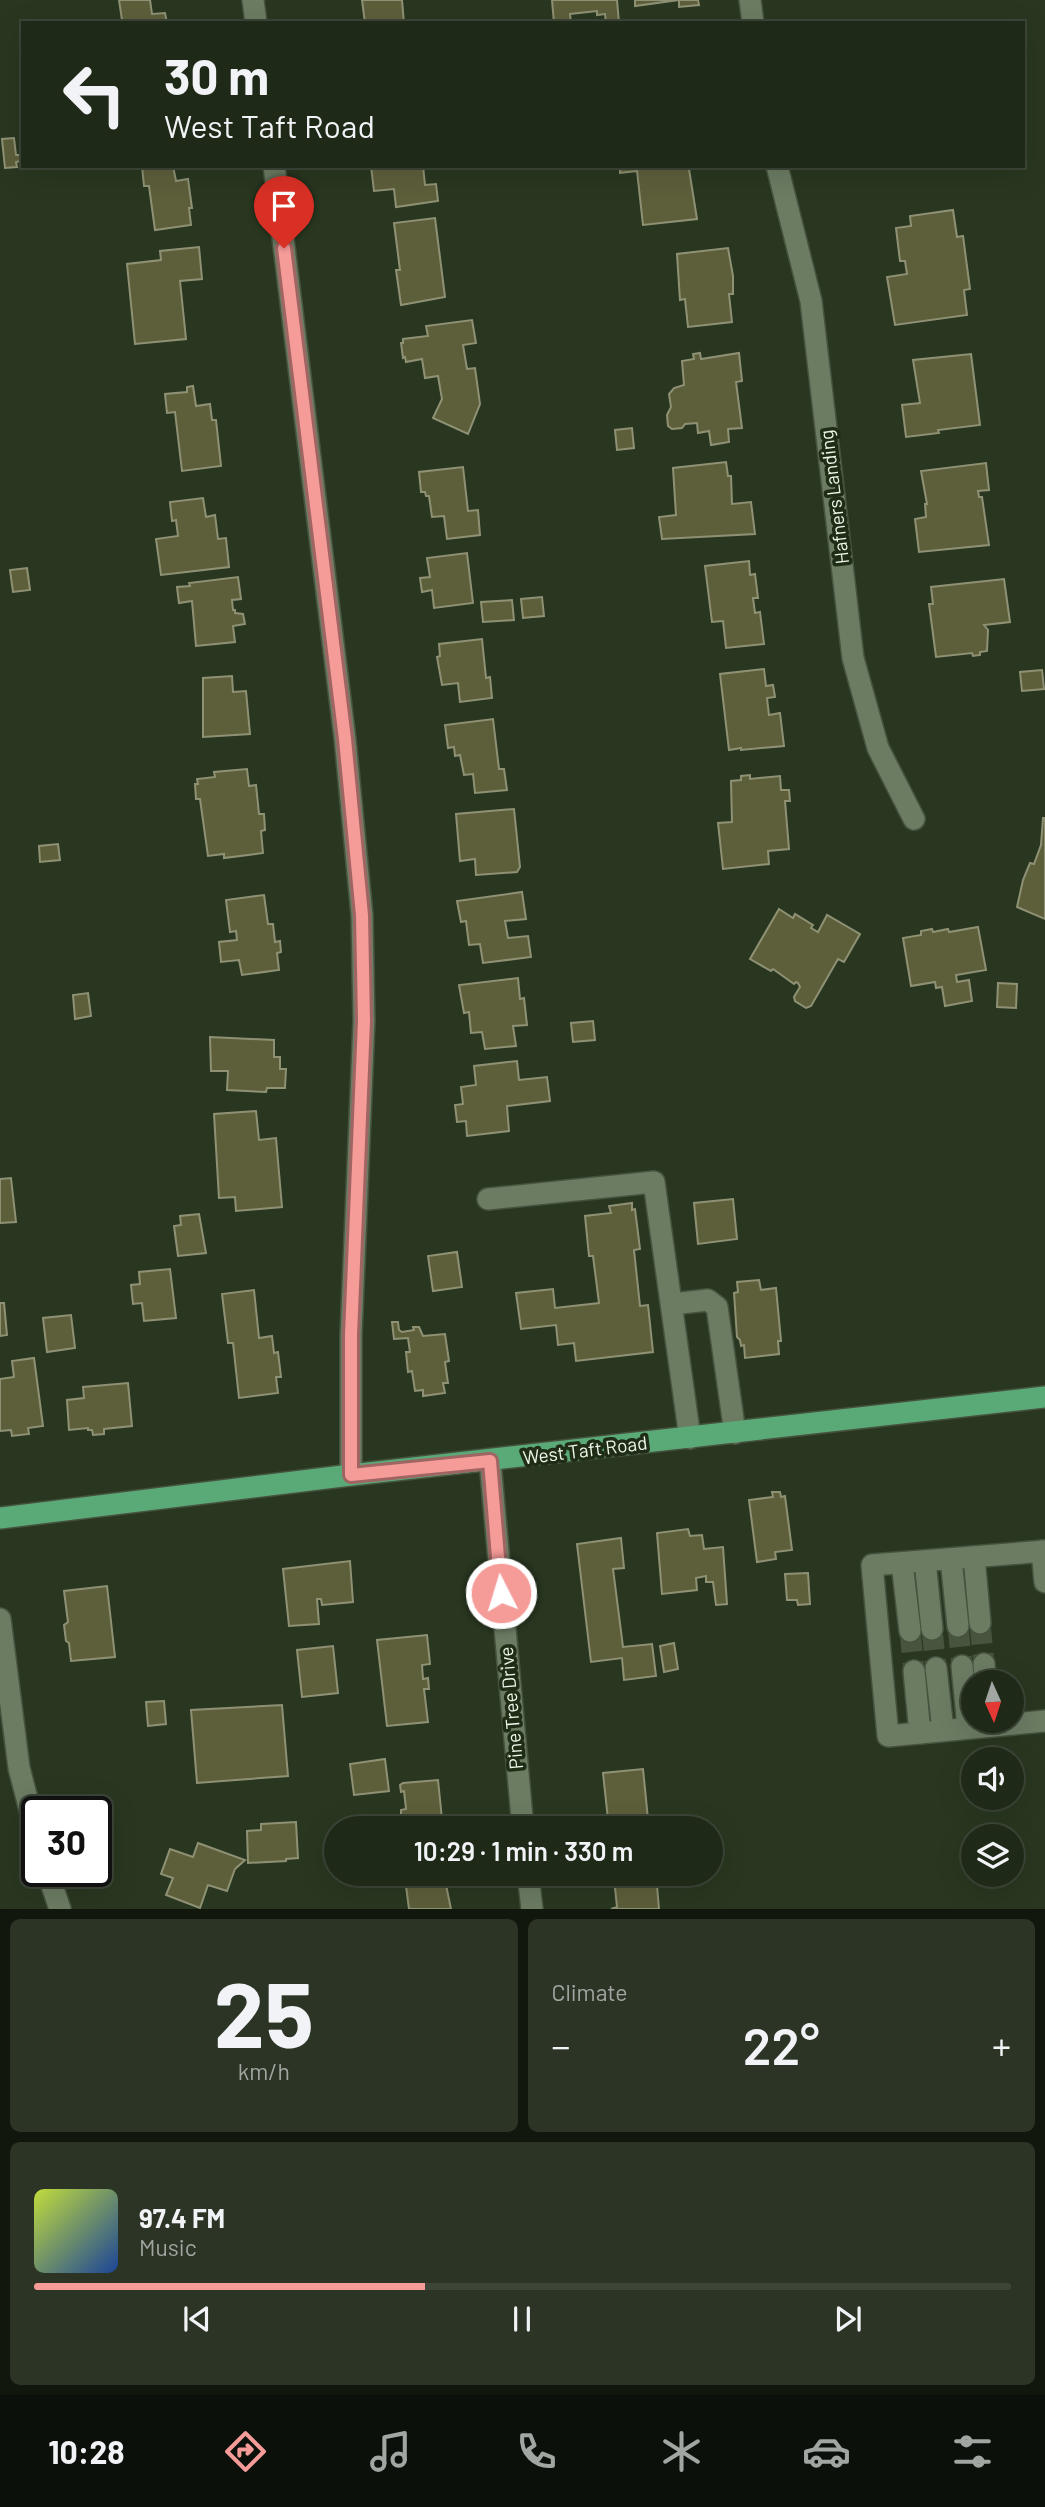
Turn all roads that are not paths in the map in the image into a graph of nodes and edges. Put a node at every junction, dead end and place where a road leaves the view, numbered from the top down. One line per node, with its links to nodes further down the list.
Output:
1 (253, 0): 3 (street)
2 (750, 0): 4 (street)
3 (256, 21)
4 (753, 21)
5 (274, 168): 14 (street)
6 (778, 168): 7 (street, Hafners Landing)
7 (914, 819)
8 (488, 1199): 9 (street)
9 (672, 1304): 11 (street); 12 (street)
10 (1045, 1397): 11 (main road, West Taft Road)
11 (735, 1433): 12 (main road, West Taft Road)
12 (690, 1438): 13 (main road, West Taft Road)
13 (490, 1461): 14 (main road, West Taft Road); 37 (street, Pine Tree Drive)
14 (351, 1475): 15 (main road, West Taft Road)
15 (0, 1518)
16 (1043, 1551): 17 (street); 21 (street)
17 (974, 1557): 18 (street); 23 (street)
18 (951, 1559): 19 (street); 24 (street)
19 (925, 1561): 20 (street); 25 (street)
20 (902, 1563): 26 (street); 35 (street)
21 (1045, 1582)
22 (0, 1619): 36 (street)
23 (980, 1623)
24 (958, 1626)
25 (932, 1629)
26 (910, 1631)
27 (962, 1666): 29 (street)
28 (936, 1668): 34 (street)
29 (963, 1670)
30 (914, 1671): 35 (street)
31 (1045, 1720): 32 (street)
32 (1024, 1722)
33 (961, 1728): 34 (street)
34 (943, 1730): 35 (street)
35 (920, 1733)
36 (26, 1796)
37 (522, 1816)
38 (529, 1886): 41 (street)
39 (52, 1887): 40 (street)
40 (60, 1909)
41 (532, 1909)

